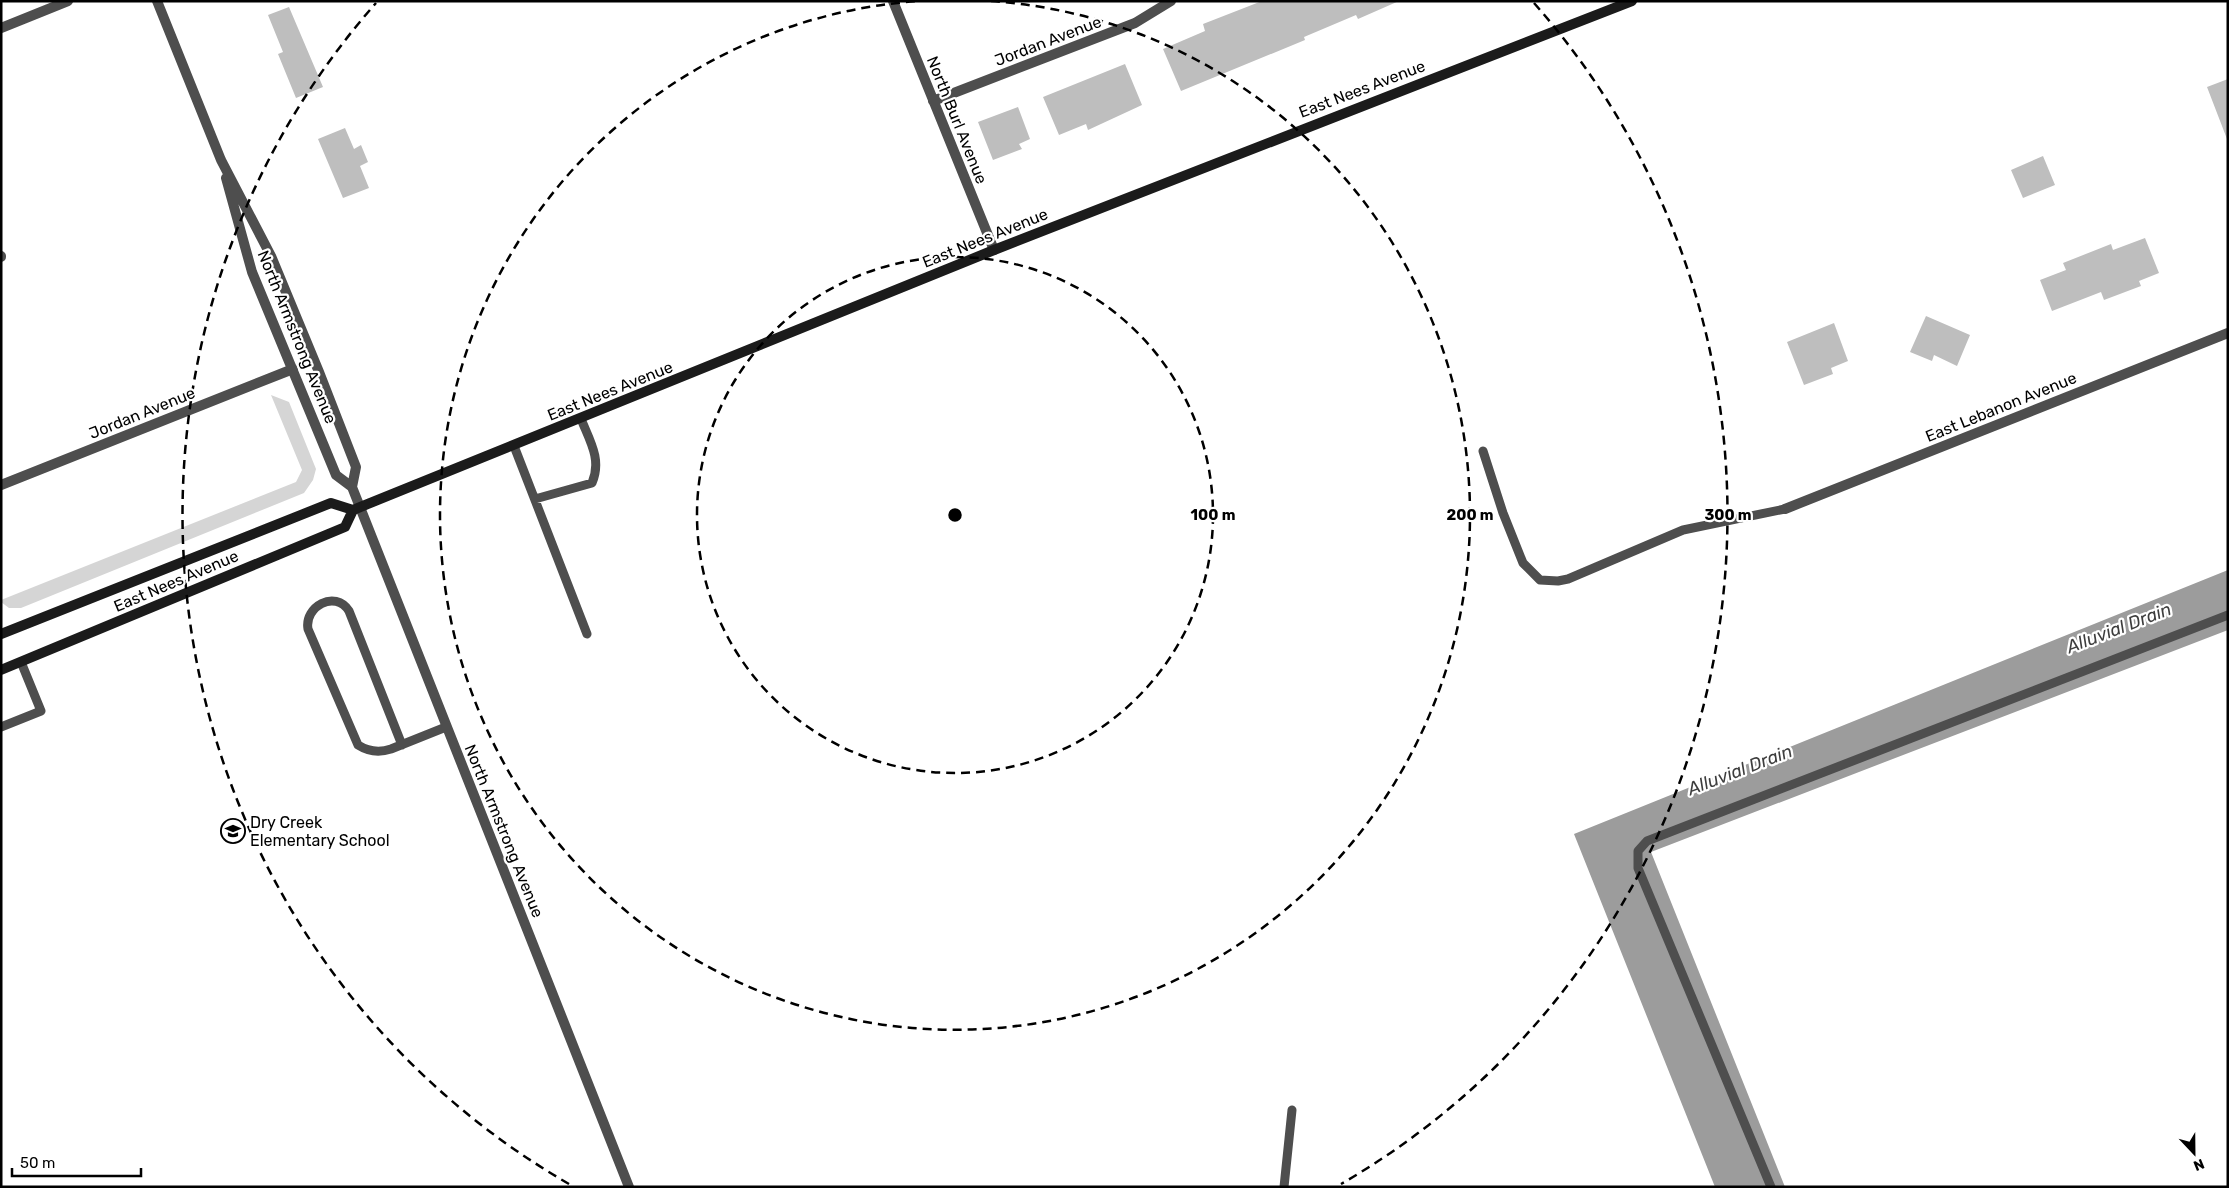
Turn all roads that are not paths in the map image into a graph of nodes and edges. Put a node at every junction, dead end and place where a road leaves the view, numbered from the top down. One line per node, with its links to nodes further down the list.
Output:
1 (68, 1): 6 (street)
2 (157, 1): 8 (street, North Armstrong Avenue)
3 (893, 1): 7 (street, North Burl Avenue)
4 (1171, 1): 7 (street, Jordan Avenue)
5 (1632, 1): 9 (main road, East Nees Avenue)
6 (1, 28)
7 (933, 102): 9 (street, North Burl Avenue)
8 (221, 160): 11 (street, North Armstrong Avenue); 16 (street, North Armstrong Avenue)
9 (994, 250): 12 (main road, East Nees Avenue)
10 (2228, 333): 19 (street, East Lebanon Avenue)
11 (293, 369): 15 (street, Jordan Avenue); 16 (street, North Armstrong Avenue)
12 (581, 419): 13 (main road, East Nees Avenue); 17 (lane)
13 (514, 446): 17 (lane); 18 (main road, East Nees Avenue)
14 (1483, 451): 19 (lane)
15 (1, 485)
16 (352, 487): 18 (street, North Armstrong Avenue)
17 (535, 499): 22 (lane)
18 (357, 509): 21 (main road, East Nees Avenue); 23 (main road, East Nees Avenue); 25 (street, North Armstrong Avenue)
19 (1785, 509)
20 (2228, 615): 31 (lane)
21 (1, 634)
22 (587, 634)
23 (21, 662): 24 (main road, East Nees Avenue); 26 (lane)
24 (1, 670)
25 (446, 727): 27 (lane); 29 (street, North Armstrong Avenue)
26 (1, 728)
27 (402, 744): 27 (lane)
28 (1292, 1110): 30 (lane)
29 (629, 1187)
30 (1284, 1187)
31 (1771, 1187)

